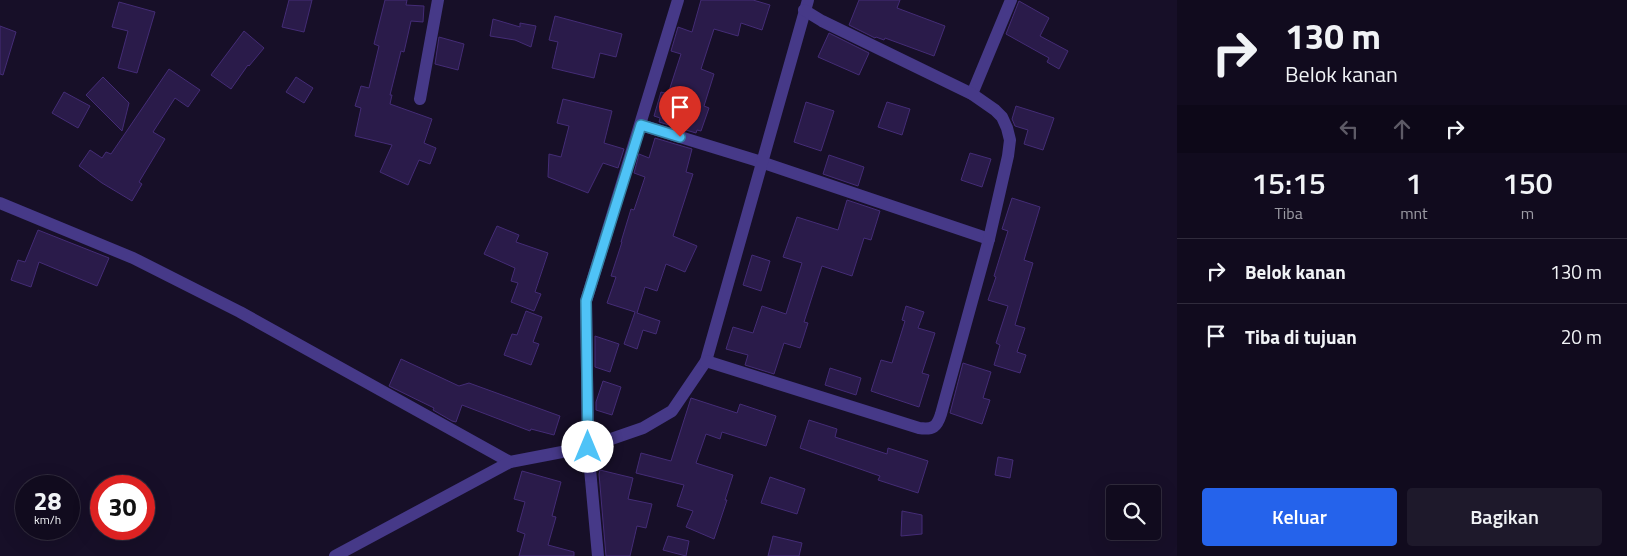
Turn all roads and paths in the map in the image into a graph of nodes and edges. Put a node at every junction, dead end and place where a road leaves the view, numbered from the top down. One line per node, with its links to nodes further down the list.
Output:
1 (438, 0): 6 (street)
2 (678, 0): 7 (street)
3 (1011, 0): 5 (street)
4 (806, 5): 5 (street); 8 (street)
5 (972, 94): 10 (street)
6 (420, 99)
7 (641, 125): 8 (street); 12 (street)
8 (759, 162): 10 (street); 11 (street)
9 (0, 204): 13 (street)
10 (988, 239): 11 (street)
11 (706, 361): 12 (street)
12 (588, 447): 13 (street); 15 (street)
13 (510, 462): 14 (street)
14 (335, 556)
15 (598, 556)

